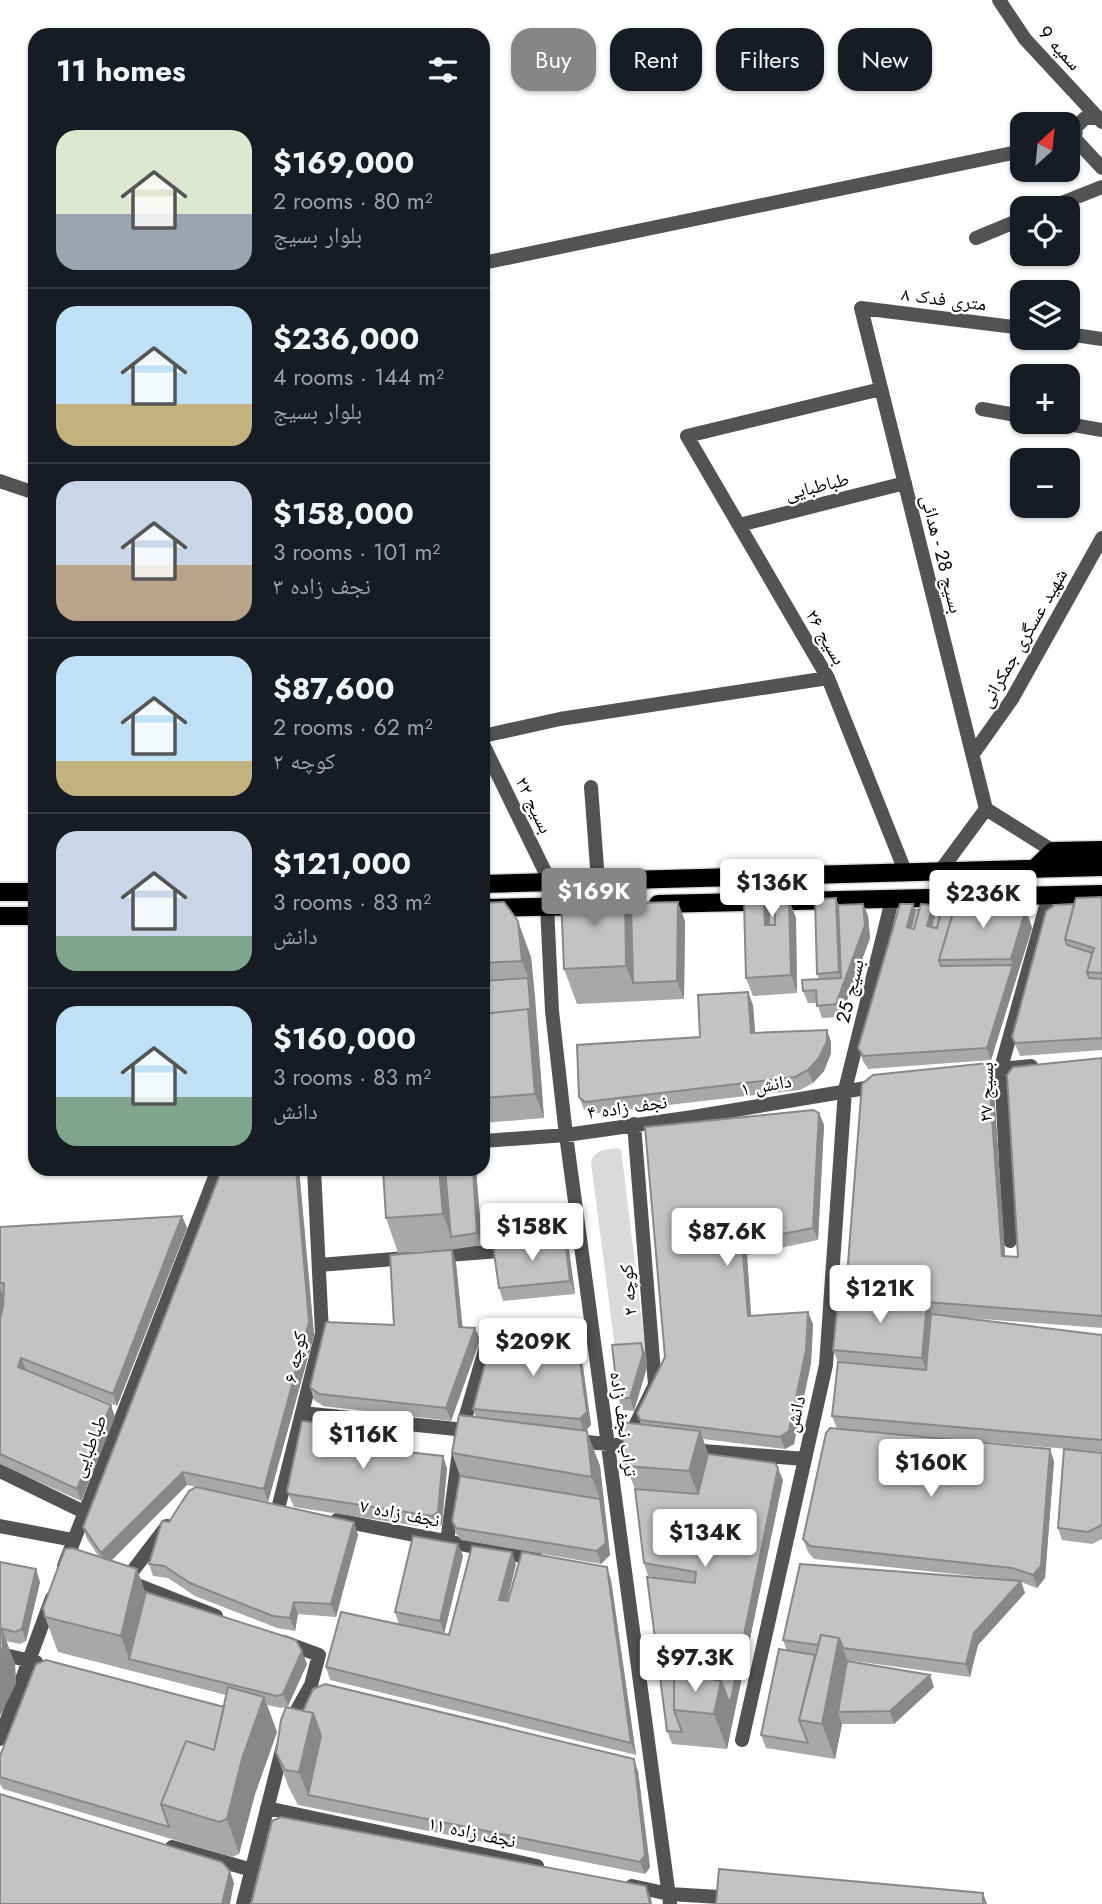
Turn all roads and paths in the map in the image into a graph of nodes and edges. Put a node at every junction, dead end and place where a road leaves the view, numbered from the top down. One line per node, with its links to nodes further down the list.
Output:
1 (1001, 1): 2 (street, سمیه 9)
2 (1100, 120): 3 (street)
3 (1080, 123)
4 (1080, 147): 6 (street)
5 (1010, 153): 11 (street)
6 (1102, 168)
7 (1102, 187): 8 (street)
8 (1079, 196)
9 (1010, 224): 10 (street)
10 (976, 238)
11 (490, 261)
12 (861, 308): 13 (street, ۸ متری فدک); 16 (street, بسیج 28 - هدائی)
13 (1010, 327)
14 (1080, 335): 15 (street)
15 (1102, 338)
16 (881, 390): 22 (street, بسیج 28 - هدائی); 24 (street, بسیج ۲۶)
17 (982, 409): 18 (street)
18 (1010, 414)
19 (1080, 426): 20 (street)
20 (1102, 429)
21 (0, 481): 23 (street)
22 (905, 484): 24 (street, طباطبایی); 28 (street, بسیج 28 - هدائی)
23 (28, 491)
24 (739, 525): 26 (street, بسیج ۲۶)
25 (1102, 538): 28 (street, شهید عسگری جمکرانی)
26 (828, 678): 27 (street); 37 (street, بسیج ۲۶)
27 (490, 734)
28 (973, 754): 31 (street, بسیج 28 - هدائی)
29 (490, 759): 39 (street, بسیج ۲۲)
30 (591, 787): 38 (street)
31 (986, 808): 33 (street); 36 (street)
32 (1102, 850): 33 (main road)
33 (1054, 851): 34 (main road)
34 (1036, 867): 35 (main road); 36 (main road)
35 (1102, 867)
36 (941, 870): 37 (main road)
37 (905, 871): 38 (main road)
38 (598, 881): 39 (main road)
39 (550, 883): 40 (main road)
40 (490, 884)
41 (0, 892): 42 (main road)
42 (28, 892)
43 (1102, 894): 45 (main road)
44 (892, 900): 45 (main road); 47 (main road); 57 (street, بسیج 25)
45 (1041, 902): 50 (main road); 54 (street, بسیج ۲۷)
46 (602, 905): 48 (main road)
47 (644, 905)
48 (547, 906): 49 (main road); 60 (street, تراب نجف زاده)
49 (490, 908)
50 (1102, 909)
51 (0, 916): 52 (main road)
52 (28, 916)
53 (1052, 1064): 54 (street)
54 (1001, 1068): 55 (street); 64 (street, بسیج ۲۷)
55 (962, 1074)
56 (897, 1083): 57 (street, دانش ۱)
57 (845, 1090): 58 (street, دانش ۱); 76 (street, دانش)
58 (693, 1117): 59 (street, نجف زاده ۴)
59 (634, 1124): 60 (street, نجف زاده ۴); 73 (street, کوچه ۲)
60 (566, 1135): 61 (street, نجف زاده ۴); 72 (street, تراب نجف زاده)
61 (490, 1141)
62 (215, 1176): 79 (street, طباطبایی)
63 (314, 1176): 66 (street, کوچه ۶)
64 (1010, 1241)
65 (525, 1249): 66 (street)
66 (319, 1265): 68 (street, کوچه ۶)
67 (488, 1340): 69 (street)
68 (302, 1413): 69 (street); 78 (street, کوچه ۶)
69 (461, 1429): 70 (street); 84 (street)
70 (488, 1432)
71 (554, 1439): 72 (street)
72 (607, 1445): 73 (street); 98 (street, تراب نجف زاده)
73 (626, 1446): 74 (street)
74 (653, 1448)
75 (680, 1450): 76 (street)
76 (805, 1458): 92 (street, دانش)
77 (0, 1471): 79 (street)
78 (279, 1509)
79 (84, 1512): 83 (street, طباطبایی)
80 (175, 1516): 86 (street)
81 (317, 1516): 84 (street, نجف زاده ۷)
82 (0, 1526): 83 (street)
83 (73, 1540): 89 (street, طباطبایی)
84 (447, 1542): 85 (street, نجف زاده ۷)
85 (549, 1562)
86 (229, 1621)
87 (268, 1636): 93 (street)
88 (0, 1654): 89 (street)
89 (28, 1660): 90 (street); 91 (street, طباطبایی)
90 (54, 1667)
91 (0, 1740)
92 (742, 1741)
93 (268, 1808): 95 (street, نجف زاده ۱۱); 96 (street)
94 (159, 1843): 96 (street)
95 (548, 1868)
96 (252, 1870): 100 (street)
97 (615, 1882): 98 (street)
98 (670, 1899): 99 (street)
99 (751, 1899)
100 (243, 1904)

